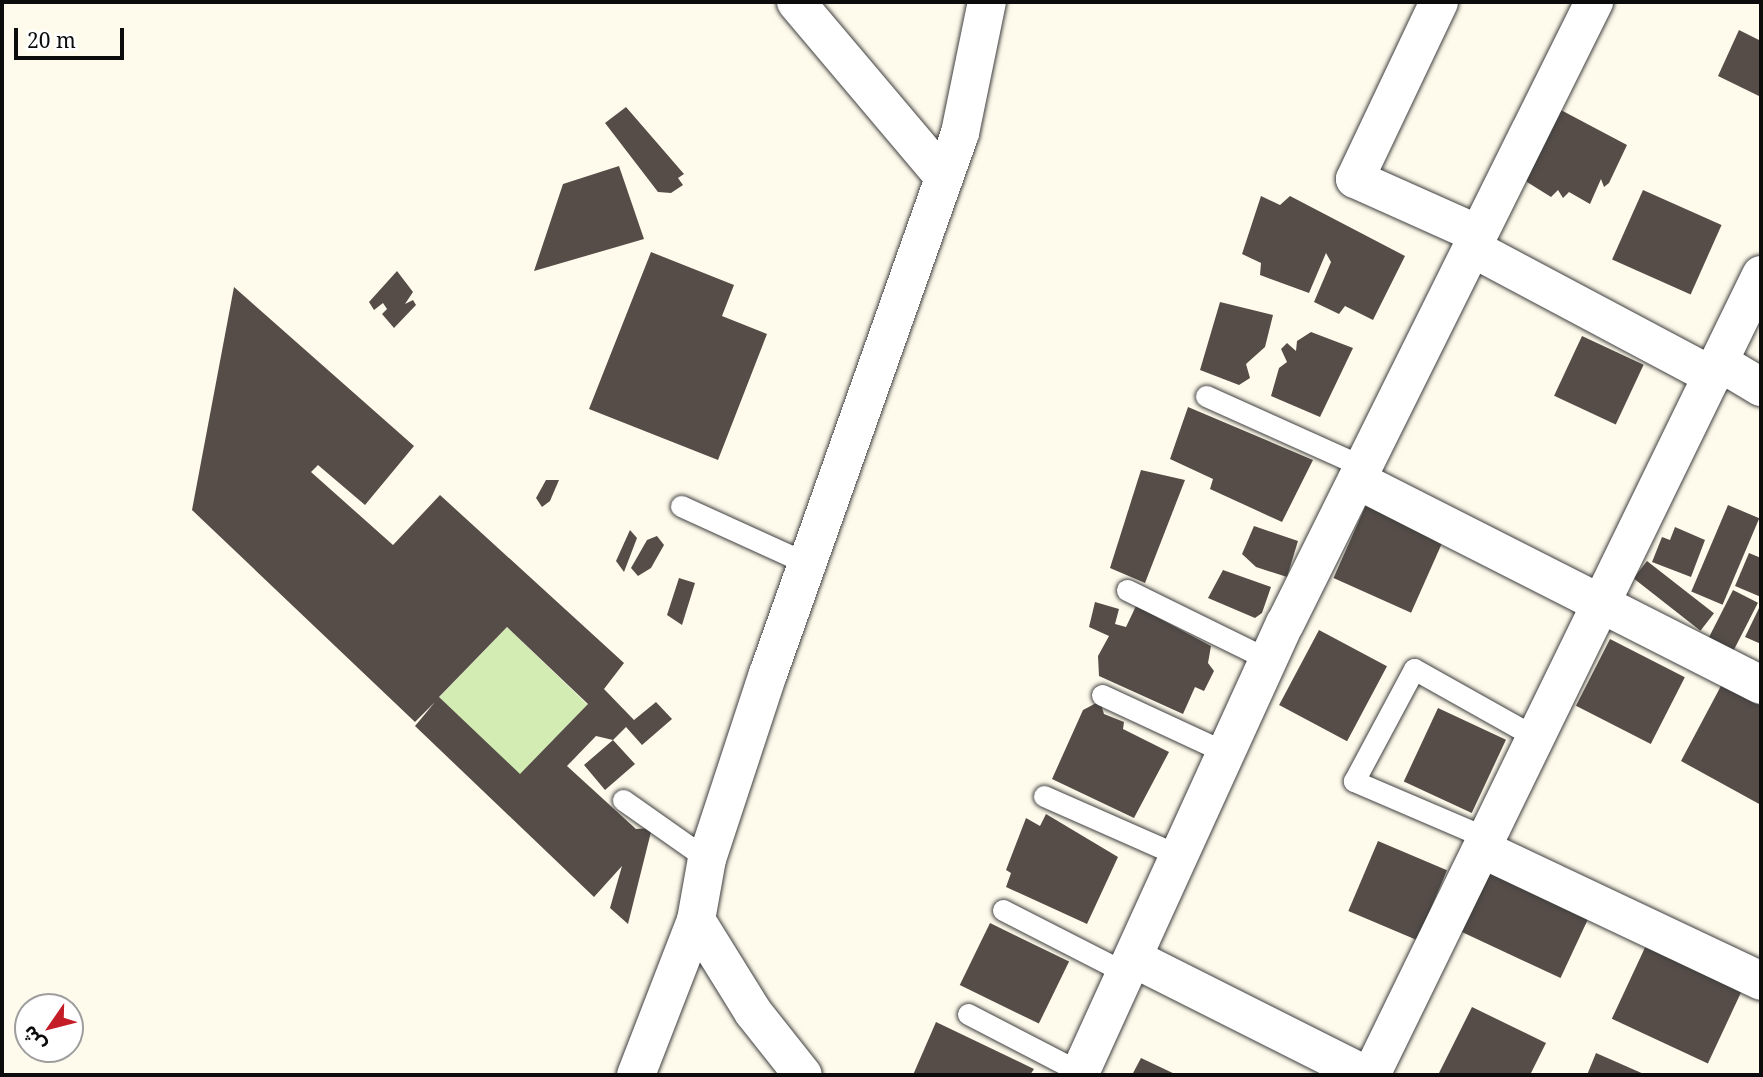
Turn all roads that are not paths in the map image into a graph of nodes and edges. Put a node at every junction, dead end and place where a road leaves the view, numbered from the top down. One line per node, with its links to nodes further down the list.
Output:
1 (796, 2): 5 (street)
2 (987, 2): 5 (street)
3 (1439, 2): 6 (street)
4 (1594, 2): 6 (street)
5 (944, 177): 13 (street)
6 (1475, 241): 8 (street); 11 (street)
7 (1761, 275): 8 (street)
8 (1716, 369): 9 (street); 15 (street)
9 (1761, 387)
10 (1206, 396): 11 (lane)
11 (1360, 473): 15 (street); 16 (street)
12 (681, 506): 13 (lane)
13 (808, 564): 25 (street)
14 (1127, 590): 16 (lane)
15 (1602, 604): 17 (street); 19 (street)
16 (1269, 660): 20 (street)
17 (1761, 685)
18 (1102, 695): 20 (lane)
19 (1537, 738): 23 (street); 23 (lane)
20 (1227, 753): 24 (street)
21 (1044, 796): 24 (lane)
22 (623, 800): 25 (lane)
23 (1484, 844): 29 (street); 34 (street)
24 (1180, 856): 28 (street)
25 (708, 859): 27 (street)
26 (1003, 910): 28 (lane)
27 (696, 920): 32 (street); 33 (street)
28 (1129, 965): 31 (street); 34 (street)
29 (1761, 981)
30 (968, 1014): 31 (lane)
31 (1080, 1074)
32 (636, 1075)
33 (803, 1075)
34 (1368, 1075)

